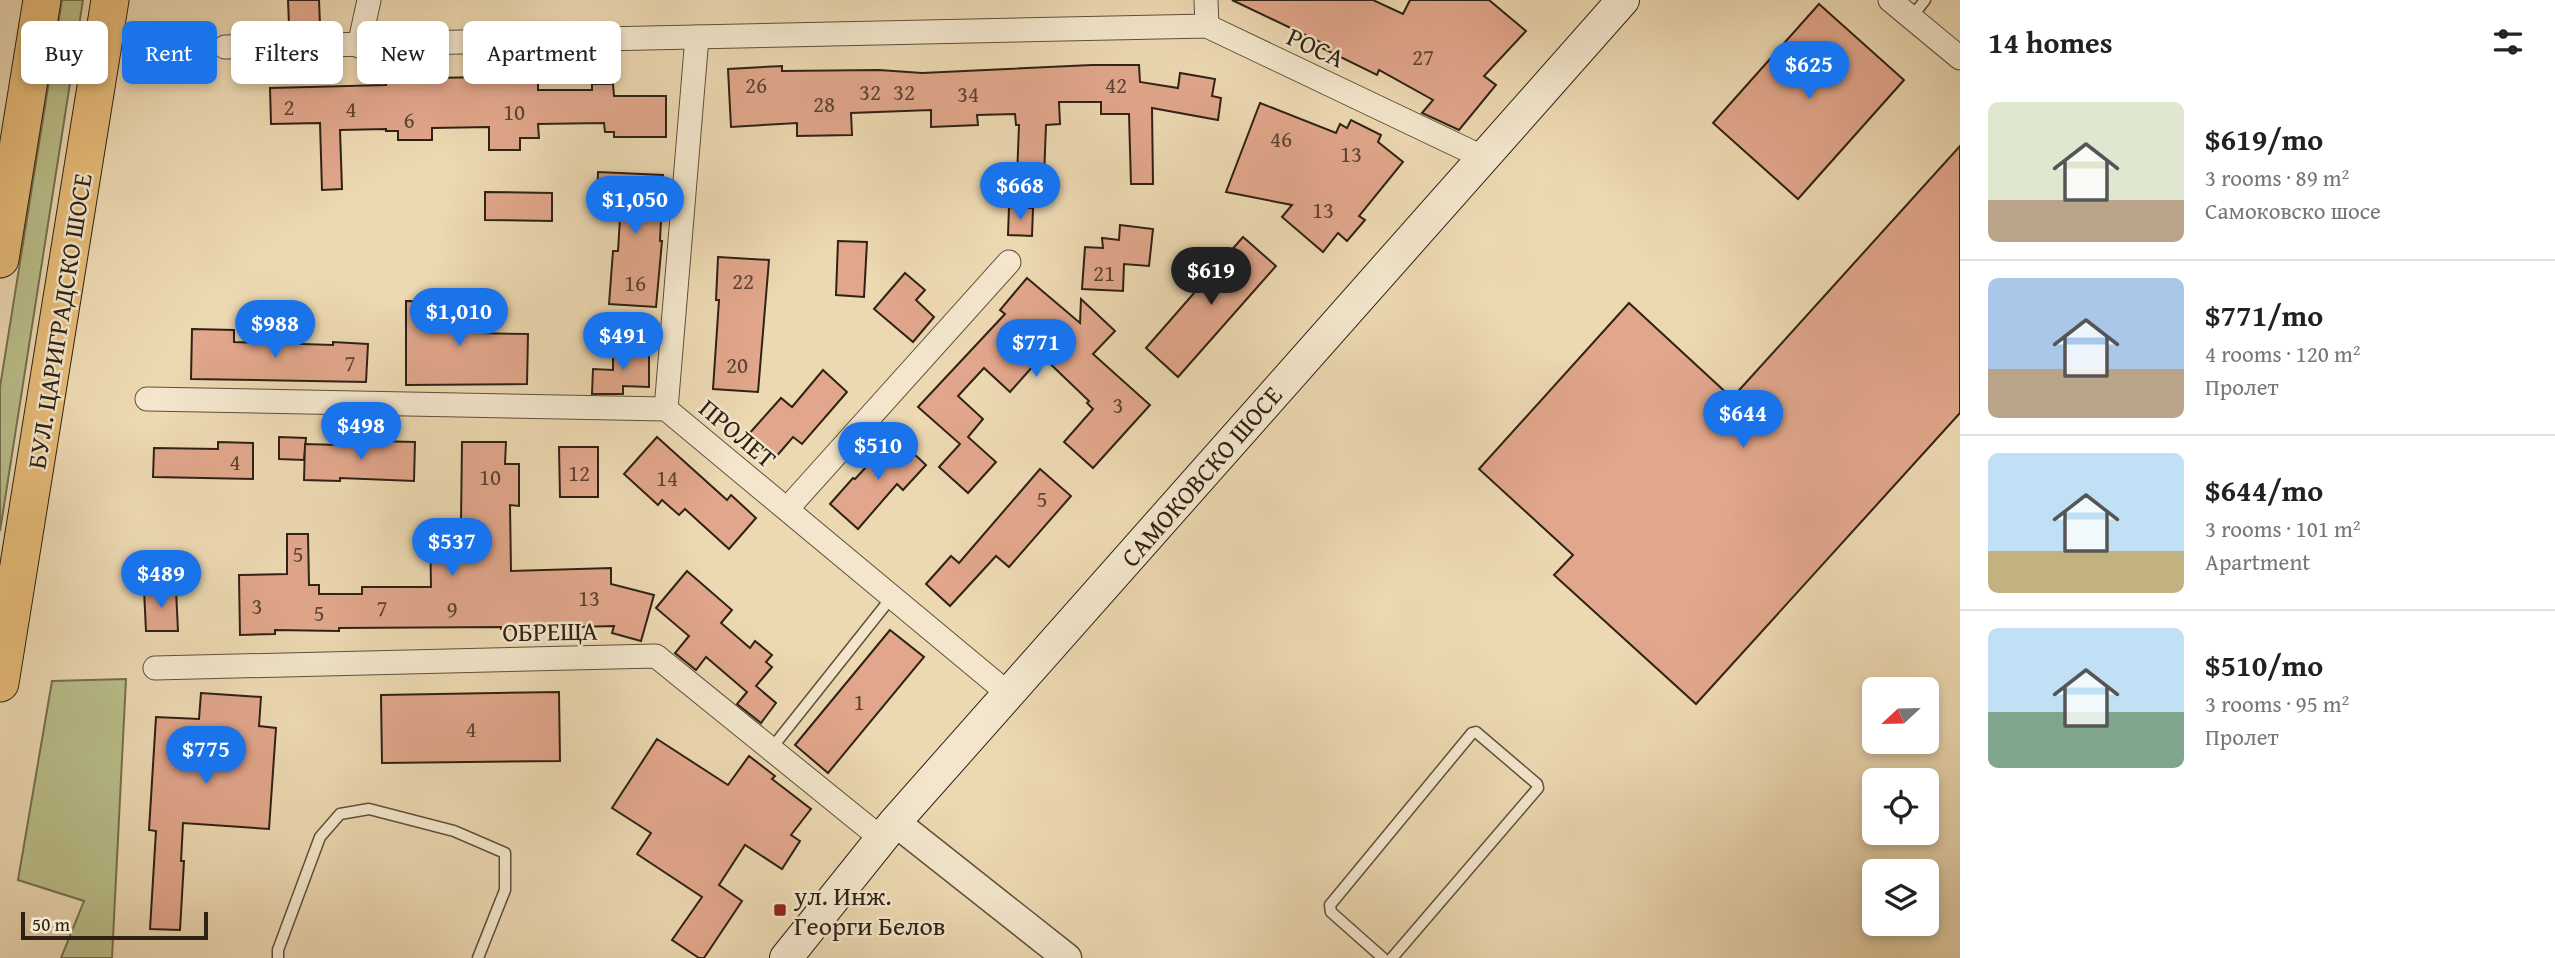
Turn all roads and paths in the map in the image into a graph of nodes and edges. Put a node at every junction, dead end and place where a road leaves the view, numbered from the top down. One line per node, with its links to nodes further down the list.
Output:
1 (42, 0): 16 (highway)
2 (110, 0): 23 (highway, БУЛ. ЦАРИГРАДСКО ШОСЕ)
3 (369, 0): 8 (street)
4 (1206, 0): 9 (street)
5 (1623, 0): 15 (main road, САМОКОВСКО ШОСЕ)
6 (1890, 0): 7 (street)
7 (1918, 9): 14 (street)
8 (364, 21)
9 (1207, 26): 10 (street, РОСА); 15 (street, РОСА)
10 (697, 37): 11 (street, РОСА); 19 (street)
11 (449, 44)
12 (357, 46): 13 (street, РОСА)
13 (225, 47)
14 (1960, 58)
15 (1482, 157): 24 (main road, САМОКОВСКО ШОСЕ)
16 (0, 259)
17 (1009, 262): 20 (street)
18 (147, 399): 19 (street, ПРОЛЕТ)
19 (666, 409): 20 (street, ПРОЛЕТ)
20 (786, 509): 21 (street, ПРОЛЕТ)
21 (891, 598): 24 (street, ПРОЛЕТ); 25 (lane)
22 (155, 668): 25 (street, ОБРЕЩА)
23 (0, 683)
24 (1010, 695): 26 (main road, САМОКОВСКО ШОСЕ)
25 (771, 749): 26 (street, ОБРЕЩА)
26 (889, 831): 29 (main road, САМОКОВСКО ШОСЕ); 30 (street)
27 (278, 958): 28 (lane)
28 (478, 958)
29 (786, 958)
30 (1068, 958)
31 (1383, 958): 32 (lane)
32 (1392, 958)

